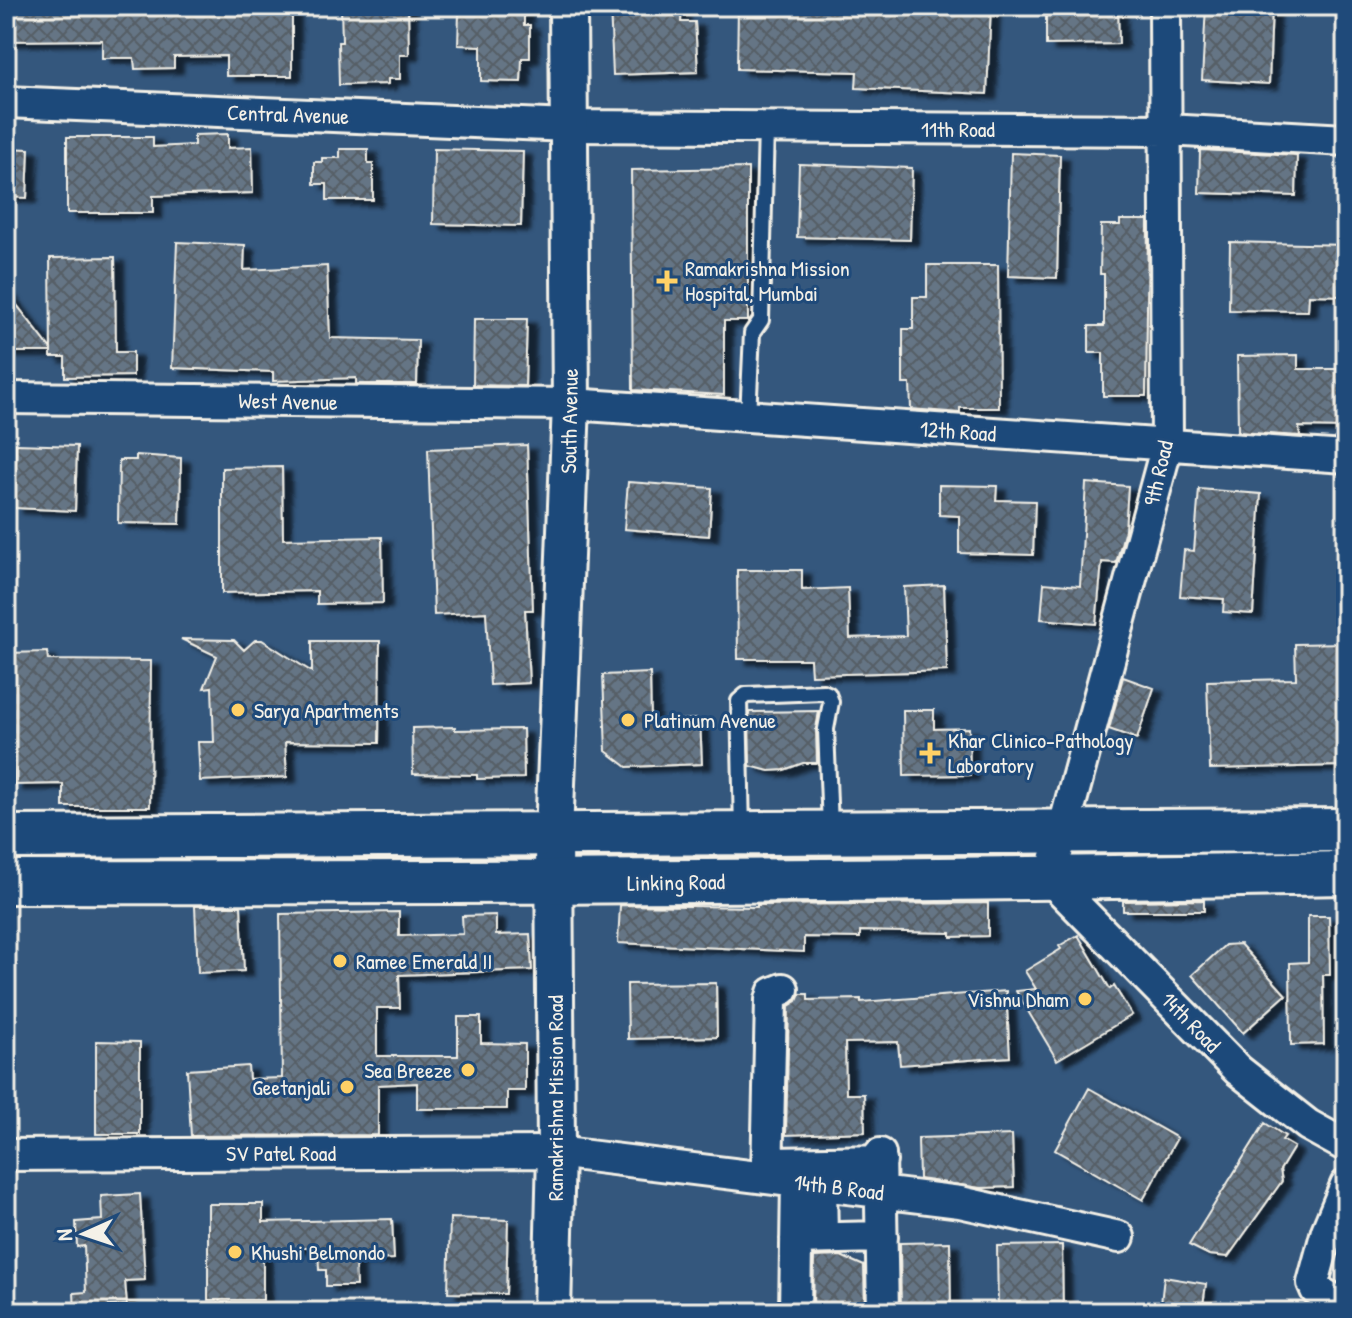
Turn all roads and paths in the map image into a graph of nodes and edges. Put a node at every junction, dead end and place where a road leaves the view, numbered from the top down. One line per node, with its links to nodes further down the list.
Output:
1 (568, 6): 4 (street, South Avenue)
2 (1165, 6): 6 (street, 9th Road)
3 (6, 102): 4 (street, Central Avenue)
4 (569, 126): 5 (street, 11th Road); 9 (street, South Avenue)
5 (766, 127): 6 (street, 11th Road); 10 (lane)
6 (1167, 130): 7 (street, 11th Road); 11 (street, 9th Road)
7 (1346, 140)
8 (6, 398): 9 (street, West Avenue)
9 (571, 404): 10 (street, 12th Road); 16 (street, South Avenue)
10 (748, 416): 11 (street, 12th Road)
11 (1167, 445): 12 (street, 12th Road); 14 (street, 9th Road)
12 (1346, 457)
13 (1346, 830): 14 (main road)
14 (1061, 833): 15 (main road); 20 (street, 9th Road)
15 (830, 834): 17 (main road); 17 (lane)
16 (554, 835): 17 (main road); 18 (main road); 22 (street, South Avenue)
17 (743, 835)
18 (6, 837)
19 (1346, 873): 20 (main road, Linking Road)
20 (1050, 879): 22 (main road, Linking Road); 24 (street, 14th Road)
21 (6, 882): 22 (main road, Linking Road)
22 (554, 883): 25 (street, Ramakrishna Mission Road)
23 (783, 989): 27 (street)
24 (1346, 1146)
25 (556, 1152): 26 (street, SV Patel Road); 27 (street, 14th B Road); 35 (street, Ramakrishna Mission Road)
26 (6, 1155)
27 (767, 1170): 28 (street, 14th B Road); 30 (street)
28 (809, 1183): 30 (street, 14th B Road); 33 (street)
29 (1346, 1185): 34 (street)
30 (882, 1192): 31 (street); 32 (street, 14th B Road)
31 (882, 1237): 33 (street); 37 (street)
32 (1119, 1237)
33 (809, 1238): 36 (street)
34 (1346, 1306)
35 (552, 1312)
36 (795, 1312)
37 (883, 1312)

